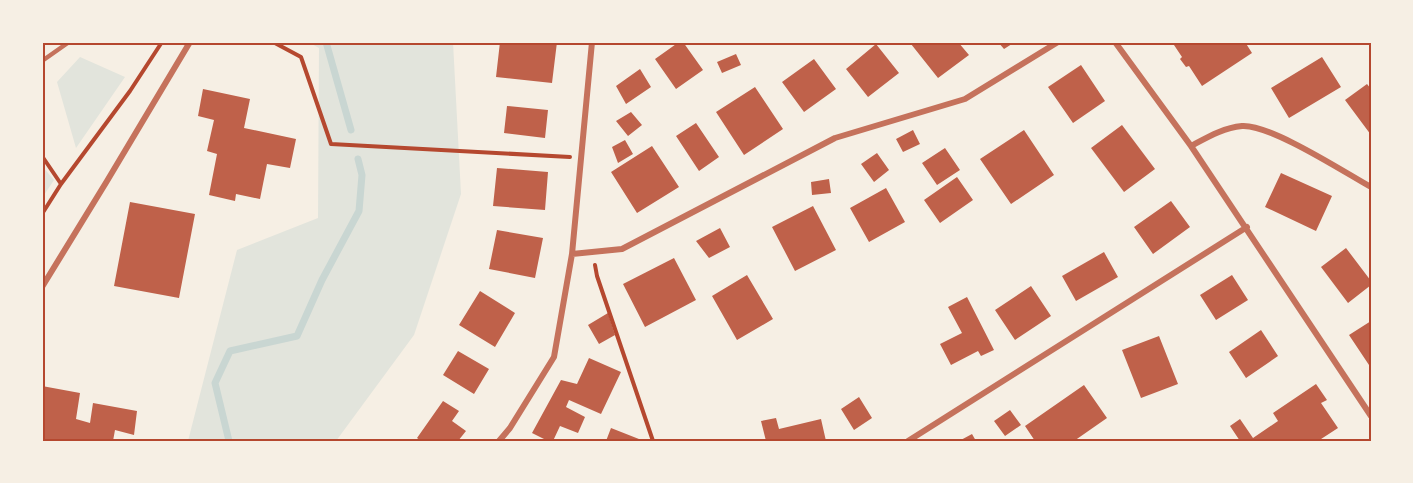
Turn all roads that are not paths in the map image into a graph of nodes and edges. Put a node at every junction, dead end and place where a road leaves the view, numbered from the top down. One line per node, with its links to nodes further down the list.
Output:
1 (69, 42): 7 (lane)
2 (181, 42): 6 (lane)
3 (592, 42): 11 (street)
4 (1058, 42): 11 (street)
5 (1116, 42): 8 (street)
6 (189, 43): 12 (street)
7 (42, 61)
8 (1191, 146): 9 (street); 10 (street)
9 (1371, 187)
10 (1247, 227): 13 (street); 15 (street)
11 (572, 254): 14 (street)
12 (42, 287)
13 (1371, 416)
14 (499, 441)
15 (908, 441)

